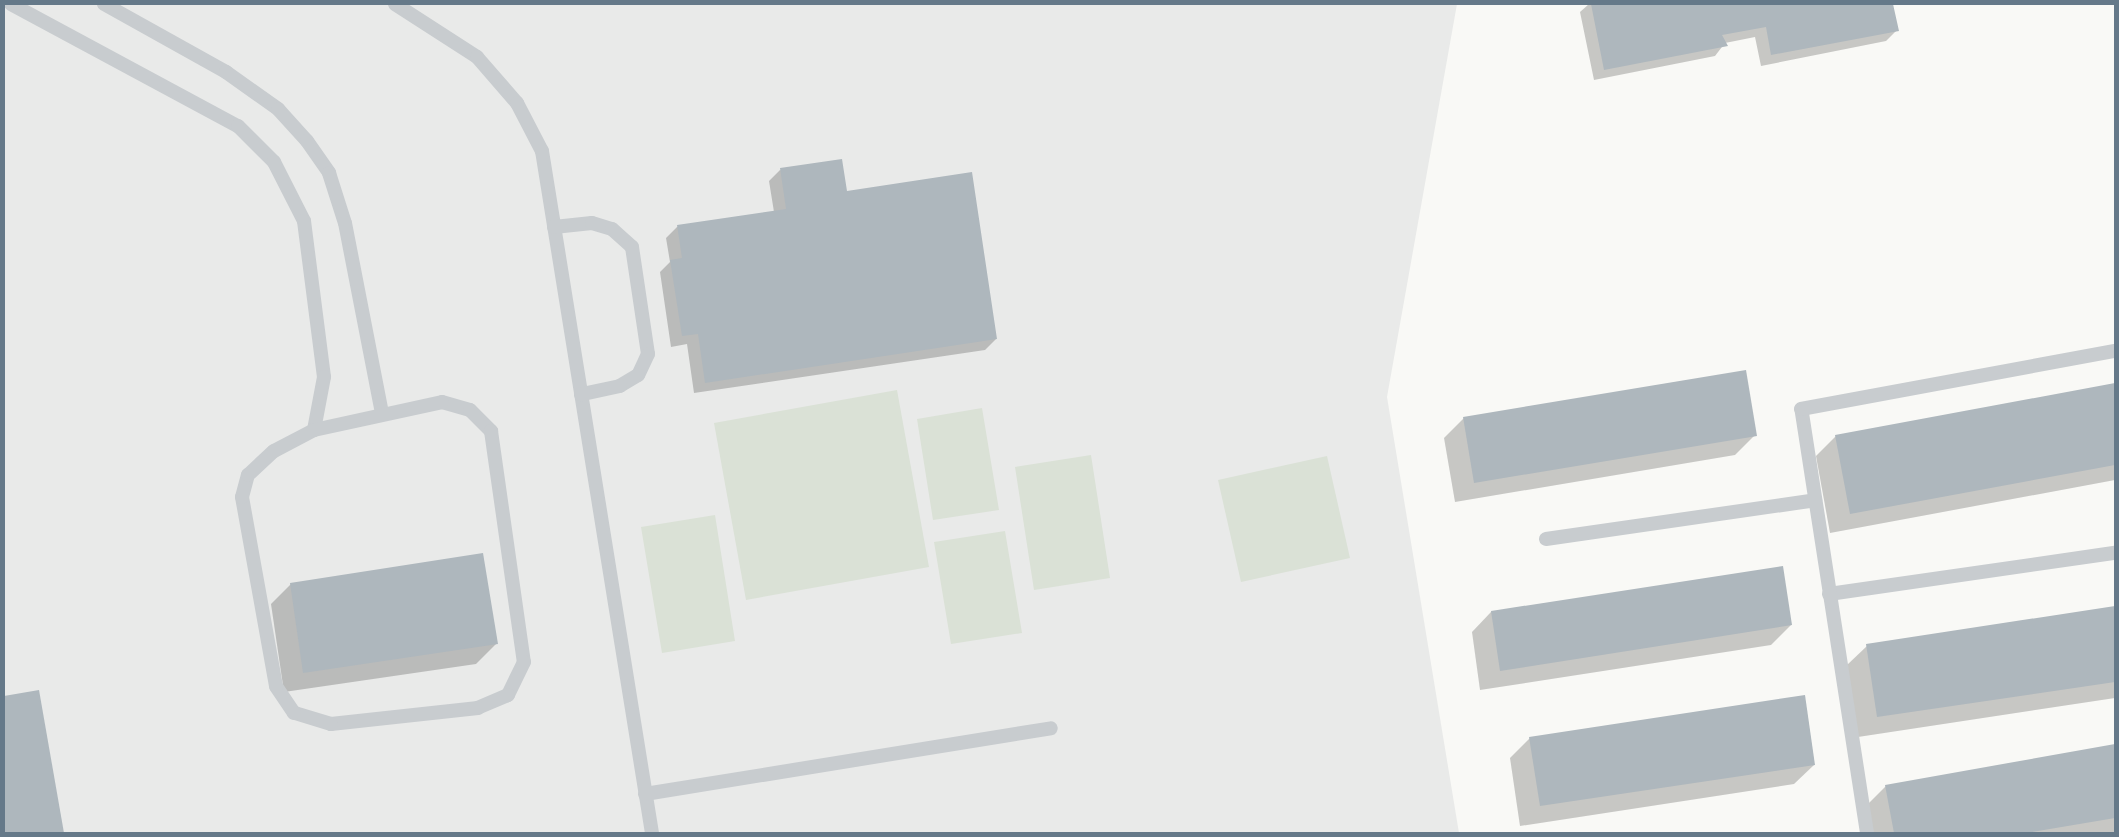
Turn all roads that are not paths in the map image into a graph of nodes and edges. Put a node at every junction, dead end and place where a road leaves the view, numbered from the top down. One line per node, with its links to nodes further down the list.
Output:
1 (11, 4): 8 (lane)
2 (104, 4): 7 (lane)
3 (394, 4): 4 (lane)
4 (554, 227): 6 (lane); 6 (lane)
5 (2115, 351): 9 (lane)
6 (581, 394): 14 (lane)
7 (382, 413): 8 (lane); 8 (lane)
8 (314, 430)
9 (1815, 500): 10 (lane); 12 (lane)
10 (1546, 539)
11 (2115, 554): 12 (lane)
12 (1829, 594): 16 (lane)
13 (1051, 728): 14 (lane)
14 (645, 794): 15 (lane)
15 (652, 833)
16 (1867, 833)

